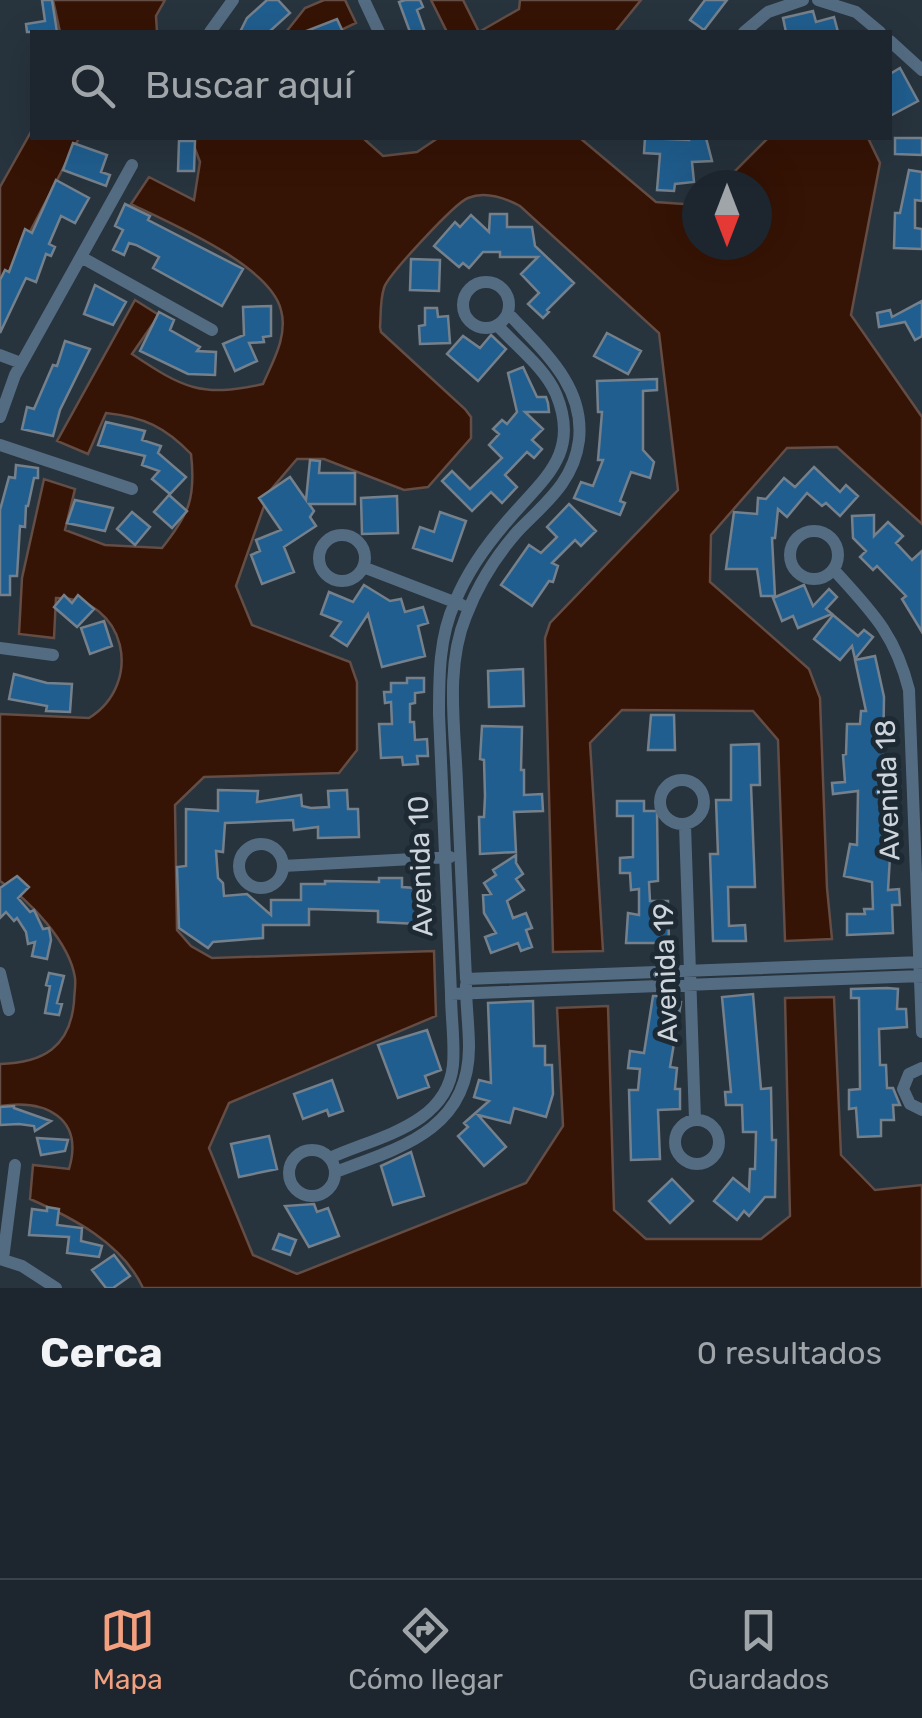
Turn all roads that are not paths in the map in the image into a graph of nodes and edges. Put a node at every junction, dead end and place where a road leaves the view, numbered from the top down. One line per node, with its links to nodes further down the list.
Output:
1 (233, 0): 5 (street)
2 (364, 0): 6 (street)
3 (802, 0): 7 (street)
4 (818, 0): 8 (street)
5 (211, 30)
6 (378, 30)
7 (746, 30)
8 (878, 30)
9 (892, 43): 10 (street)
10 (922, 70)
11 (132, 165): 12 (street)
12 (81, 257): 15 (street); 18 (street)
13 (508, 313): 14 (street); 14 (street); 25 (street, Avenida 10)
14 (497, 325): 24 (street, Avenida 10)
15 (212, 330)
16 (0, 355): 18 (street)
17 (0, 369): 18 (street)
18 (18, 369): 19 (street)
19 (0, 417)
20 (0, 445): 21 (street)
21 (132, 489)
22 (363, 568): 24 (street)
23 (834, 570): 33 (street, Avenida 18)
24 (454, 602): 25 (street); 30 (street, Avenida 10)
25 (469, 608): 29 (street, Avenida 10)
26 (0, 648): 27 (street)
27 (53, 655)
28 (685, 825): 32 (street, Avenida 19)
29 (460, 856): 30 (street); 38 (street, Avenida 10)
30 (444, 857): 31 (street); 39 (street, Avenida 10)
31 (283, 866)
32 (690, 969): 34 (street); 36 (street); 37 (street, Avenida 19)
33 (920, 969): 34 (street); 42 (street, Avenida 18)
34 (806, 972): 37 (street)
35 (0, 973): 41 (street)
36 (581, 974): 38 (street); 40 (street)
37 (690, 984): 40 (street); 45 (street, Avenida 19)
38 (466, 986): 39 (street); 39 (street, Avenida 10); 40 (street)
39 (450, 987)
40 (581, 988)
41 (8, 1010)
42 (922, 1032)
43 (922, 1068): 44 (street)
44 (922, 1110)
45 (695, 1120)
46 (15, 1166): 47 (street)
47 (2, 1259): 48 (street)
48 (56, 1288)

